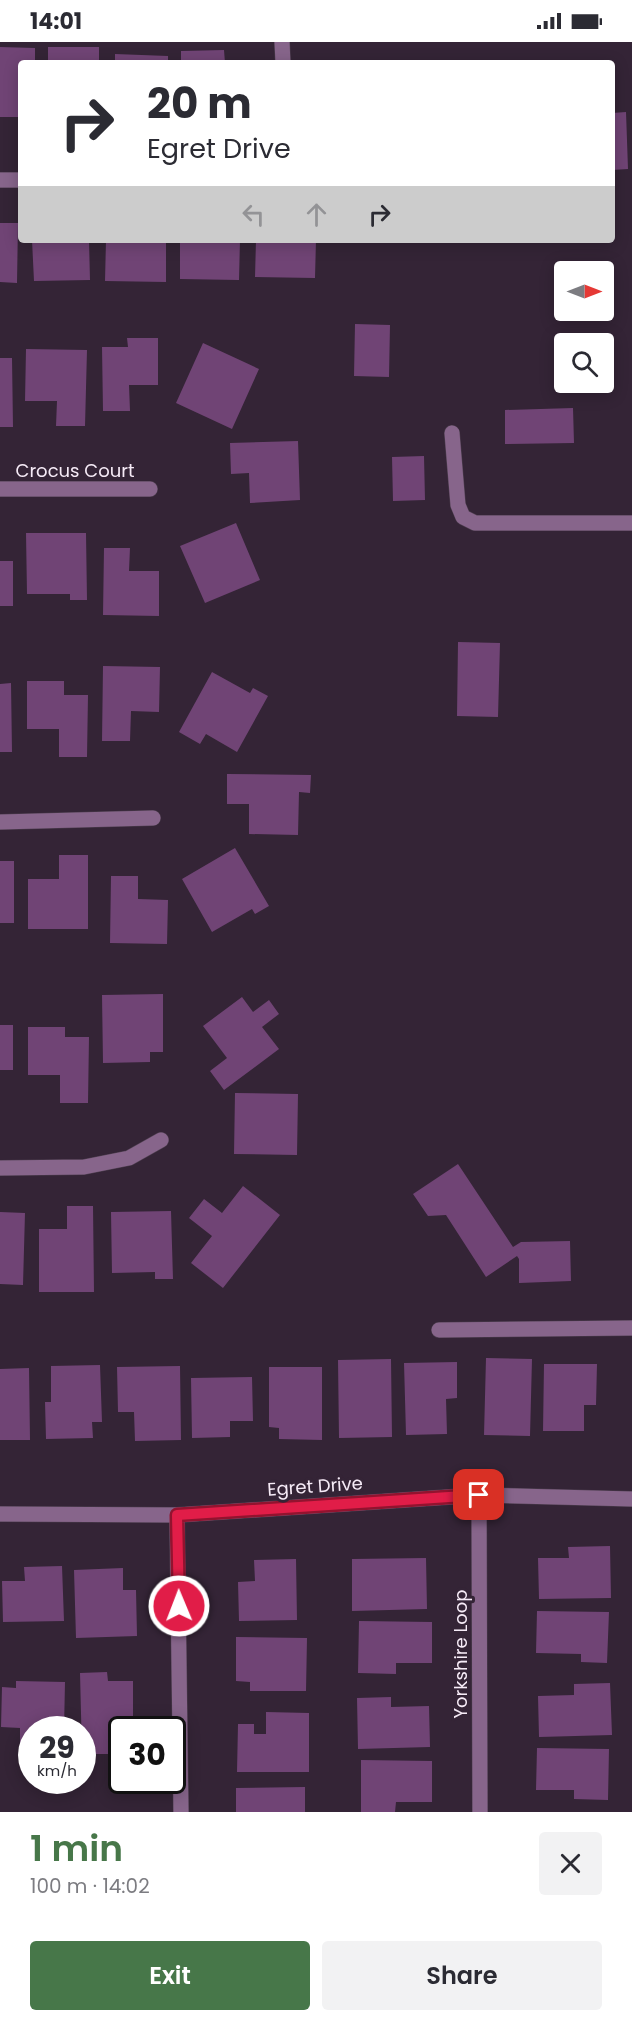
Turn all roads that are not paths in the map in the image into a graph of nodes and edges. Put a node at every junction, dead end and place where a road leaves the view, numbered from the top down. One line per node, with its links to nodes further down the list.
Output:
1 (282, 42): 2 (street)
2 (283, 60)
3 (0, 180): 4 (street)
4 (18, 180)
5 (452, 432): 8 (street)
6 (0, 489): 7 (street, Crocus Court)
7 (150, 489)
8 (632, 523)
9 (153, 818): 10 (street)
10 (0, 822)
11 (161, 1140): 12 (street)
12 (0, 1168)
13 (632, 1328): 14 (street)
14 (439, 1330)
15 (479, 1495): 16 (street, Egret Drive); 18 (street, Egret Drive); 20 (street, Yorkshire Loop)
16 (632, 1499)
17 (0, 1514): 18 (street, Egret Drive)
18 (177, 1515): 19 (street)
19 (181, 1812)
20 (480, 1812)

